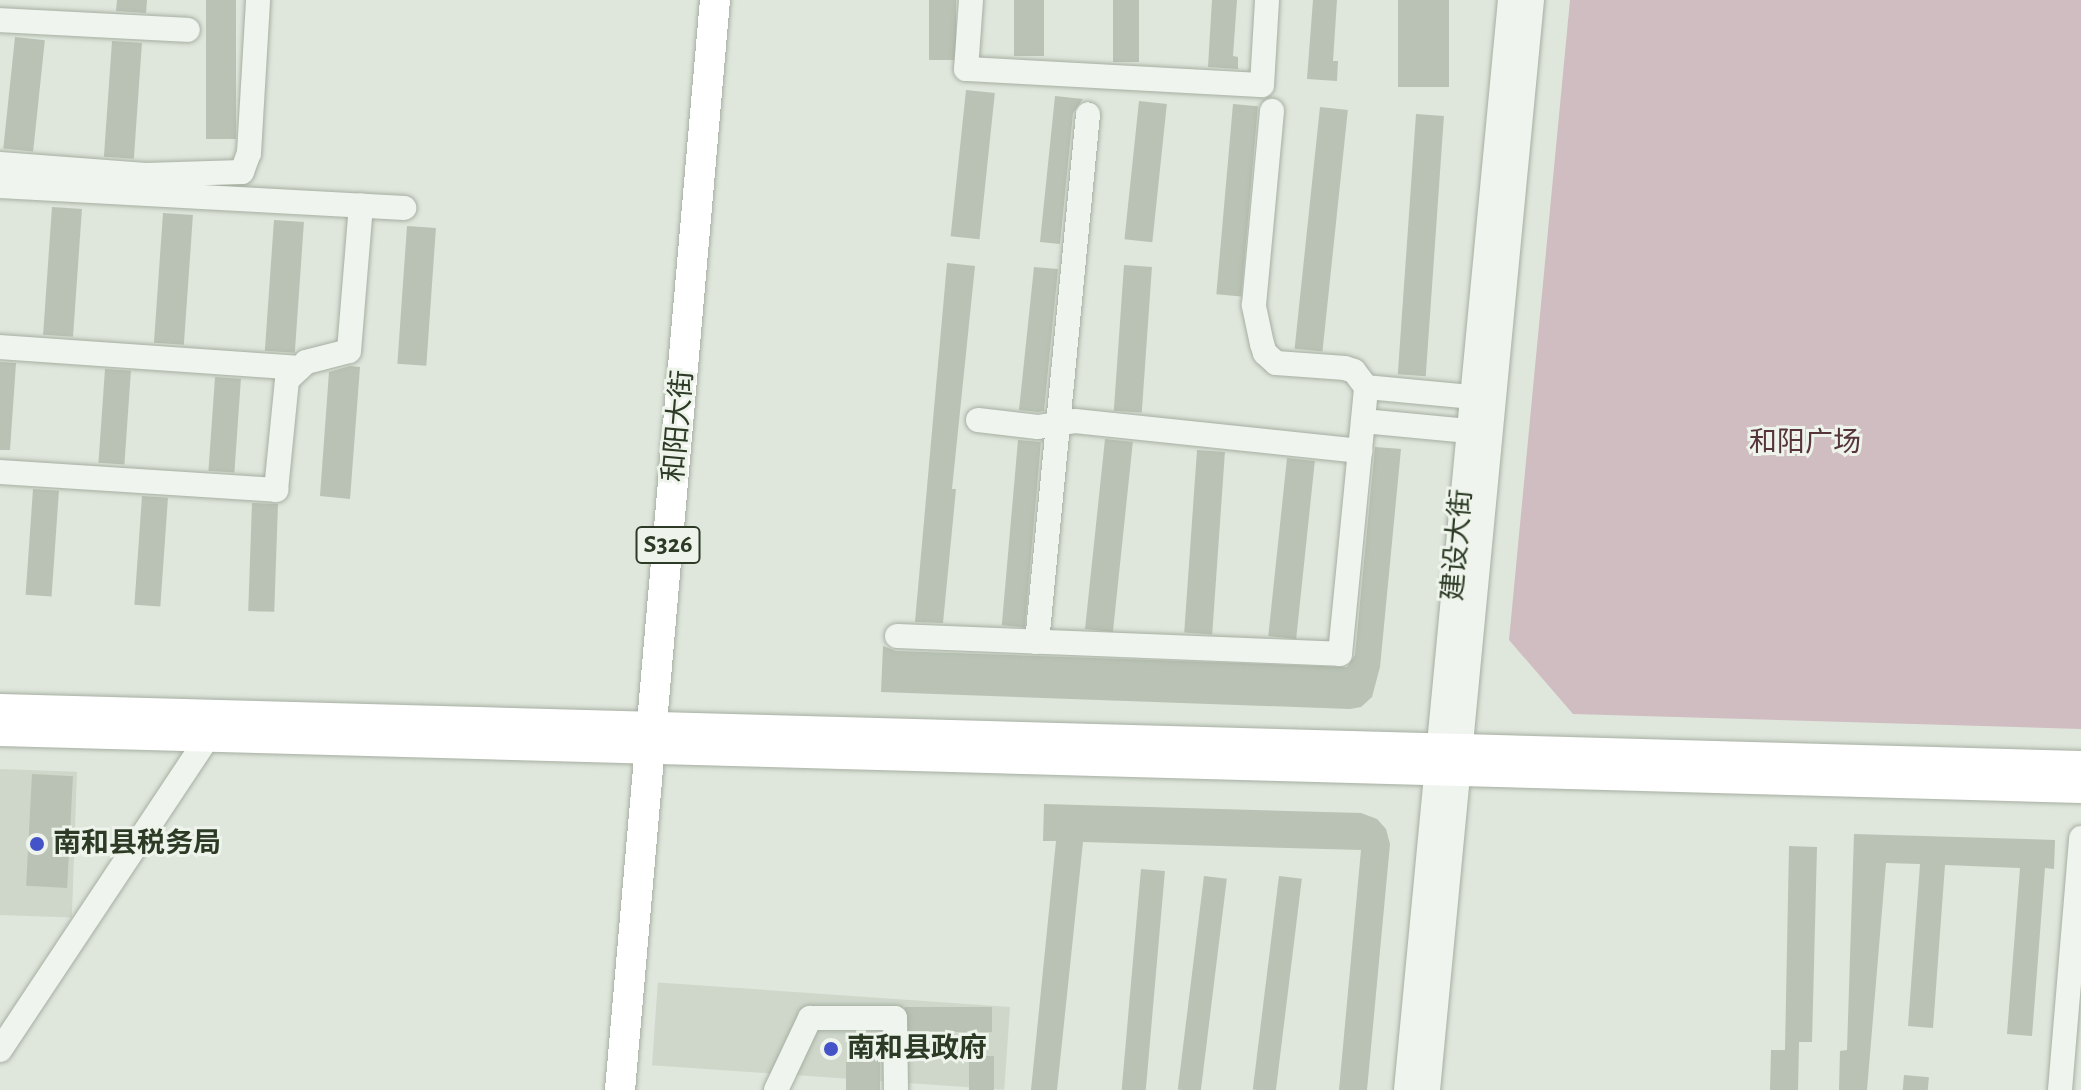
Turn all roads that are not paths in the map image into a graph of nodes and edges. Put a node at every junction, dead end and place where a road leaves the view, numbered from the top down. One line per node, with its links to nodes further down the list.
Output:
1 (258, 0): 12 (street)
2 (702, 0): 31 (main road, 和阳大街 / S326)
3 (715, 0): 31 (main road, 和阳大街 / S326)
4 (971, 0): 5 (street)
5 (1267, 0)
6 (1510, 0): 19 (street, 建设大街)
7 (1532, 0): 32 (street, 建设大街)
8 (0, 20): 9 (street)
9 (188, 30)
10 (1272, 111): 18 (street)
11 (1088, 114): 22 (street)
12 (0, 164)
13 (0, 186): 14 (street)
14 (361, 205): 15 (street); 17 (street)
15 (404, 208)
16 (0, 347): 17 (street)
17 (299, 368): 25 (street)
18 (1366, 387): 19 (street); 21 (street)
19 (1472, 397): 23 (street, 建设大街)
20 (978, 420): 22 (street)
21 (1363, 421): 23 (street); 24 (street)
22 (1058, 422): 24 (street); 27 (street)
23 (1469, 431): 32 (street, 建设大街)
24 (1360, 451): 27 (street)
25 (0, 472)
26 (897, 636): 27 (street)
27 (1037, 642)
28 (0, 709): 31 (main road)
29 (0, 731): 30 (main road)
30 (208, 737): 31 (main road); 36 (street)
31 (645, 738): 32 (main road); 37 (main road, 和阳大街 / S326); 38 (main road, 和阳大街 / S326)
32 (1448, 760): 33 (main road); 34 (main road); 41 (street, 建设大街); 42 (street, 建设大街)
33 (2081, 766)
34 (2081, 788)
35 (2081, 838): 43 (street)
36 (0, 1050)
37 (606, 1090)
38 (620, 1090)
39 (776, 1090): 40 (street)
40 (896, 1090)
41 (1406, 1090)
42 (1428, 1090)
43 (2060, 1090)

